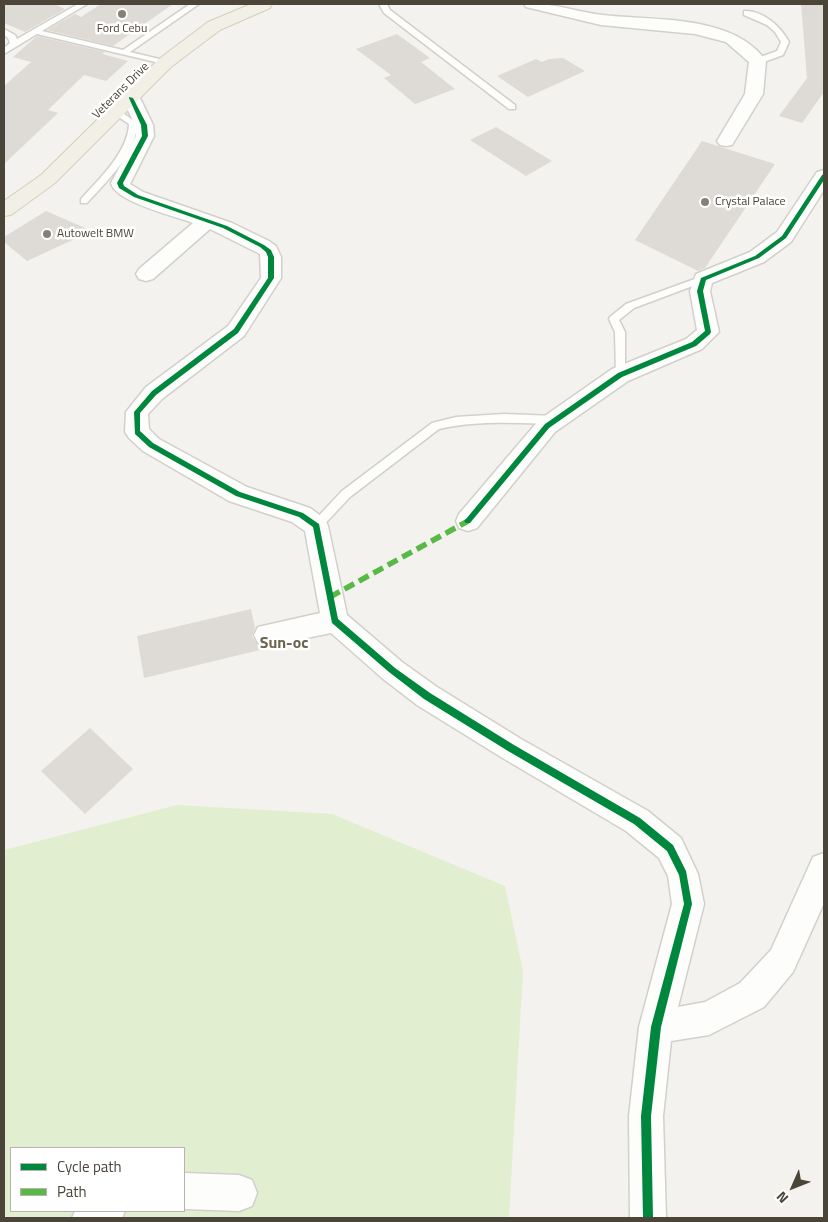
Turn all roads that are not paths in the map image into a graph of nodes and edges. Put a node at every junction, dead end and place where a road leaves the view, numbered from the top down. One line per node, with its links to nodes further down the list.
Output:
1 (83, 4): 8 (lane)
2 (195, 4): 11 (lane)
3 (264, 4): 13 (main road, Veterans Drive)
4 (383, 4): 15 (lane)
5 (532, 4): 12 (street)
6 (747, 13): 12 (lane)
7 (4, 31): 9 (lane)
8 (34, 32): 9 (lane); 11 (lane)
9 (14, 44): 10 (lane)
10 (4, 52)
11 (124, 53): 13 (lane)
12 (758, 61): 16 (street)
13 (165, 63): 14 (main road, Veterans Drive)
14 (124, 105): 18 (lane); 19 (main road, Veterans Drive); 20 (street)
15 (512, 106)
16 (726, 141)
17 (824, 176): 22 (street)
18 (84, 201)
19 (4, 210)
20 (208, 220): 21 (street); 26 (street)
21 (146, 274)
22 (703, 279): 23 (street); 23 (lane)
23 (620, 375): 24 (street)
24 (556, 420): 25 (street); 26 (lane)
25 (468, 521)
26 (316, 526): 27 (street)
27 (335, 621): 28 (street); 30 (street)
28 (267, 636)
29 (824, 868): 30 (street)
30 (656, 1027): 35 (street)
31 (185, 1191): 32 (street)
32 (239, 1193)
33 (105, 1212): 34 (street)
34 (90, 1218)
35 (648, 1218)

